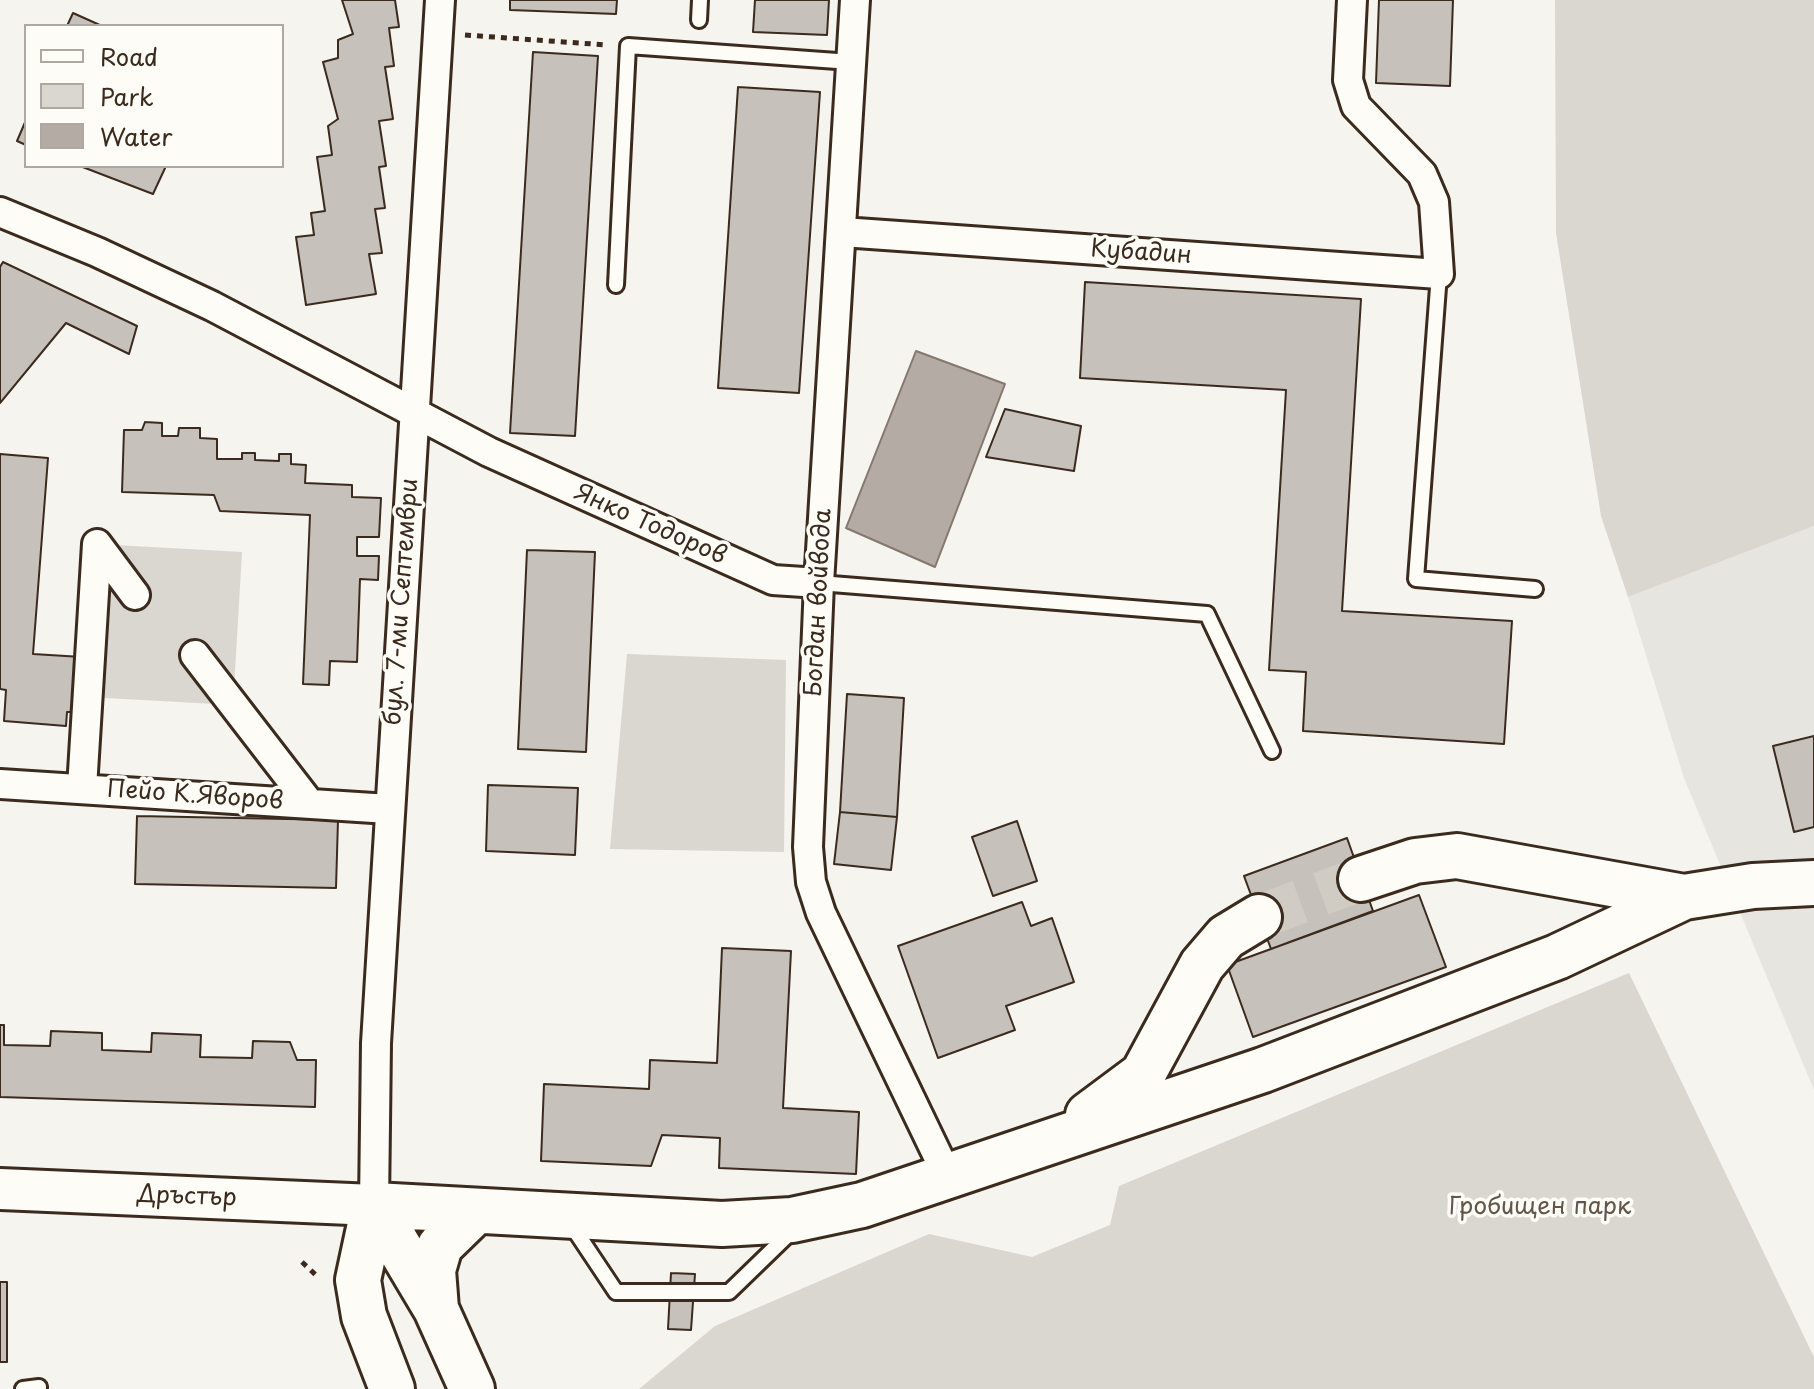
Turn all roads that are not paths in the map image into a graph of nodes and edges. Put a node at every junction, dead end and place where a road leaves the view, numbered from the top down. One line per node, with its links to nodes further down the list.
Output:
1 (440, 0): 11 (street, бул. 7-ми Септември)
2 (700, 0): 5 (lane)
3 (855, 0): 6 (street, Богдан войвода)
4 (1352, 0): 9 (street)
5 (699, 20)
6 (851, 62): 8 (street, Богдан войвода); 10 (lane)
7 (0, 212): 11 (street, Янко Тодоров)
8 (842, 232): 9 (street, Кубадин); 12 (street, Богдан войвода)
9 (1439, 274): 13 (lane)
10 (616, 285)
11 (414, 413): 12 (street, Янко Тодоров); 20 (street, бул. 7-ми Септември)
12 (819, 583): 16 (lane, Янко Тодоров); 27 (street, Богдан войвода)
13 (1535, 589)
14 (135, 595): 18 (street)
15 (195, 655): 19 (street)
16 (1272, 751)
17 (0, 784): 18 (street, Пейо К.Яворов)
18 (82, 788): 19 (street, Пейо К.Яворов)
19 (310, 804): 20 (street, Пейо К.Яворов)
20 (389, 809): 29 (street, бул. 7-ми Септември)
21 (1814, 867): 24 (main road)
22 (1361, 879): 24 (main road)
23 (1814, 883): 24 (main road)
24 (1720, 891): 26 (main road)
25 (1259, 917): 26 (main road)
26 (1030, 1147): 27 (main road)
27 (948, 1177): 32 (main road)
28 (0, 1189): 29 (street, Дръстър)
29 (374, 1205): 30 (main road); 33 (main road); 36 (main road)
30 (476, 1211): 31 (main road); 33 (main road)
31 (565, 1216): 32 (main road); 32 (lane)
32 (807, 1217)
33 (436, 1309): 37 (main road)
34 (39, 1387): 35 (lane)
35 (23, 1389)
36 (392, 1389)
37 (472, 1389)

